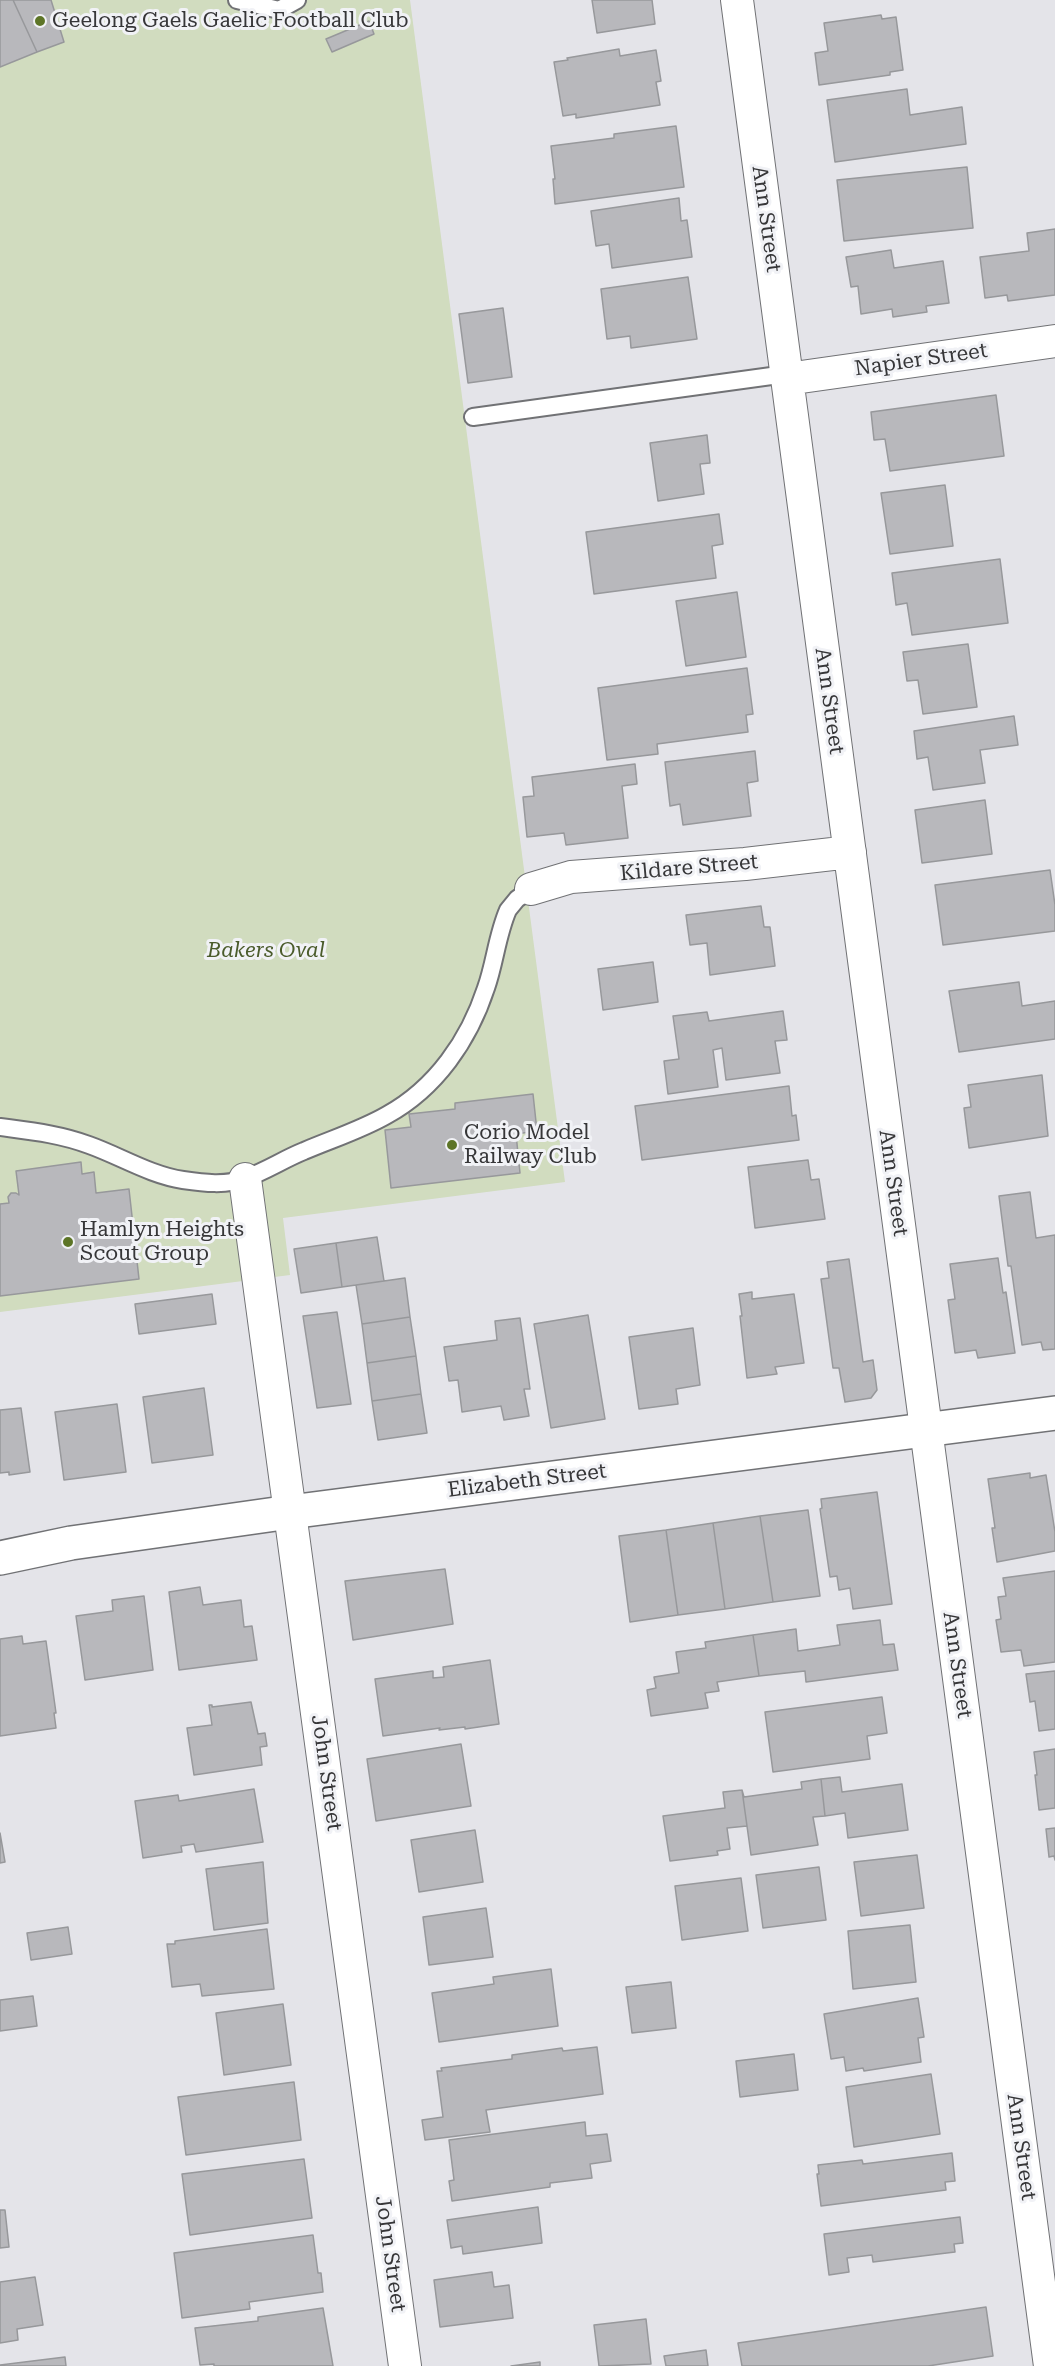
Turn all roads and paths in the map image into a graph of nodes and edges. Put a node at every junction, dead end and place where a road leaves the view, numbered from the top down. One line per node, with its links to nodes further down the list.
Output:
1 (237, 0): 2 (lane)
2 (297, 0)
3 (737, 0): 5 (street, Ann Street)
4 (1055, 341): 5 (street, Napier Street)
5 (786, 377): 6 (lane); 7 (street, Ann Street)
6 (472, 417)
7 (849, 852): 8 (street, Kildare Street); 12 (street, Ann Street)
8 (531, 889): 10 (lane)
9 (0, 1126): 10 (lane)
10 (244, 1179): 13 (street, John Street)
11 (1055, 1413): 12 (street, Elizabeth Street)
12 (926, 1429): 13 (street, Elizabeth Street); 16 (street, Ann Street)
13 (290, 1512): 14 (street, Elizabeth Street); 15 (street, John Street)
14 (0, 1558)
15 (405, 2366)
16 (1050, 2366)

